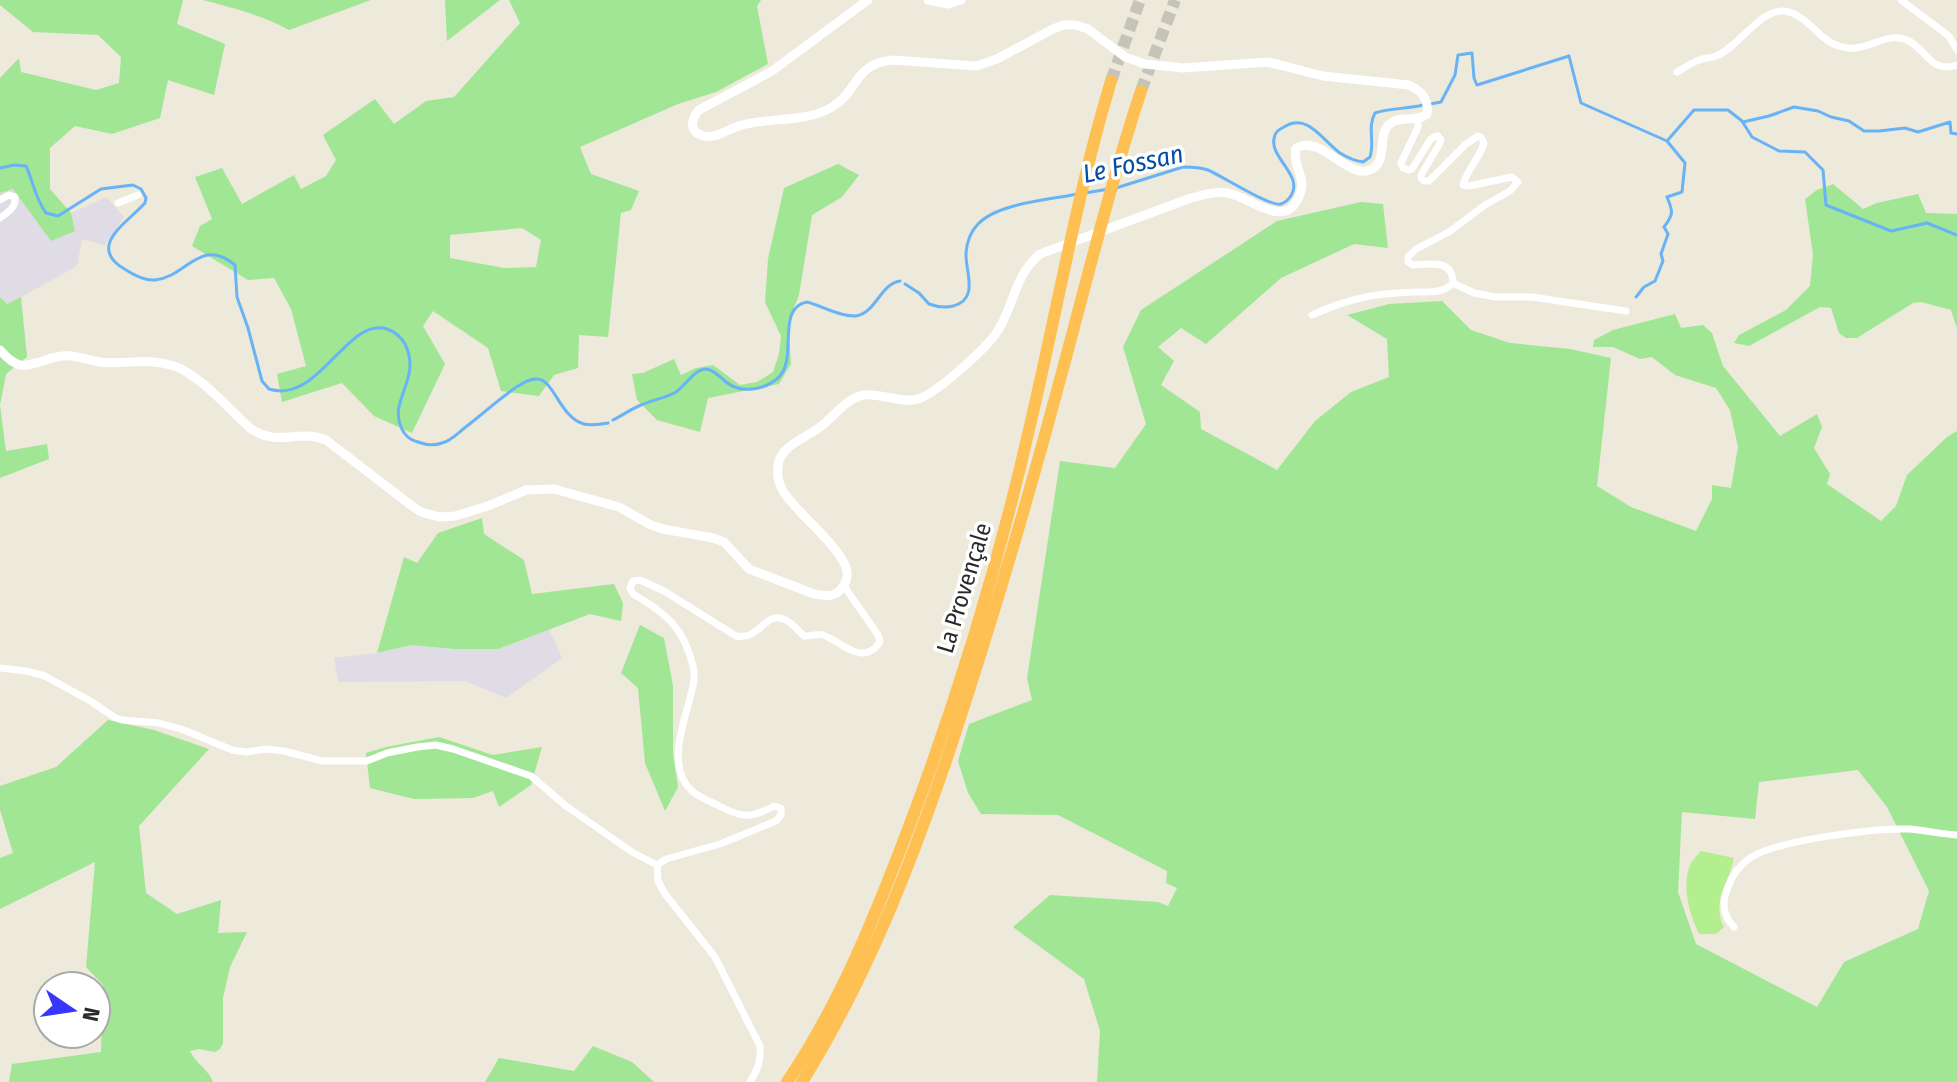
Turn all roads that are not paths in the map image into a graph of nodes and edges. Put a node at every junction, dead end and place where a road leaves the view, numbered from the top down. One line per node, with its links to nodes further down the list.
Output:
1 (868, 0): 10 (street)
2 (928, 0): 3 (street)
3 (961, 0)
4 (1901, 0): 5 (street)
5 (1957, 50)
6 (1957, 65): 7 (street)
7 (1677, 72)
8 (1111, 81): 20 (highway, La Provençale)
9 (1141, 91): 20 (highway, La Provençale)
10 (1418, 119): 15 (street); 19 (street)
11 (138, 195): 13 (street)
12 (0, 200): 14 (street)
13 (118, 203)
14 (0, 218)
15 (1453, 283): 16 (street); 17 (street)
16 (1626, 311)
17 (1312, 315)
18 (0, 350): 19 (street)
19 (844, 586): 24 (street)
20 (990, 604): 22 (highway, La Provençale)
21 (0, 668): 24 (street)
22 (936, 770): 27 (highway, La Provençale); 28 (highway, La Provençale)
23 (1957, 835): 25 (street)
24 (657, 865): 26 (street)
25 (1734, 927)
26 (750, 1082)
27 (787, 1082)
28 (802, 1082)

